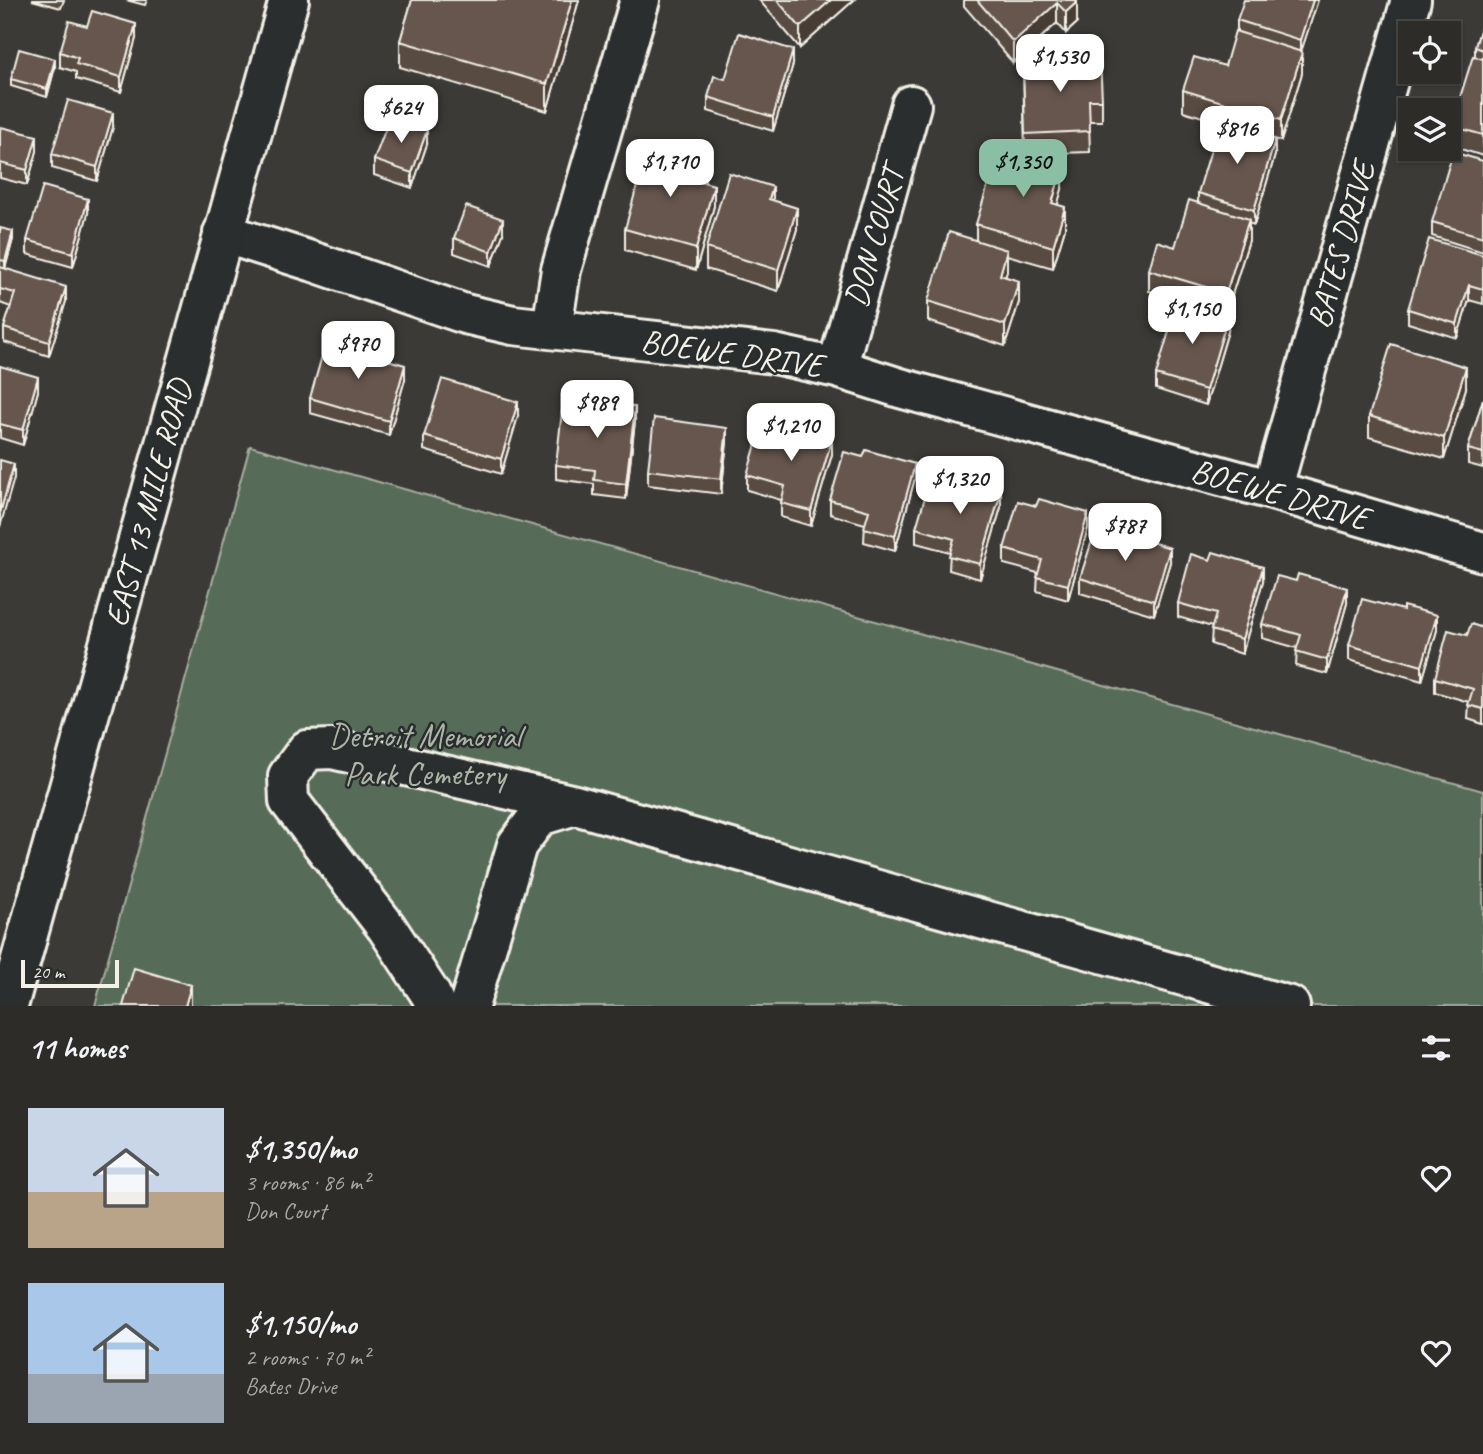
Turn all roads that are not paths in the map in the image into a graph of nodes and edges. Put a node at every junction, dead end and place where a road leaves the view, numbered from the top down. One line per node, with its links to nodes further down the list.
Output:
1 (289, 0): 5 (street, EAST 13 MILE ROAD)
2 (640, 0): 6 (street)
3 (1410, 0): 8 (street, BATES DRIVE)
4 (911, 105): 7 (street, DON COURT)
5 (223, 233): 6 (street, BOEWE DRIVE); 11 (street, EAST 13 MILE ROAD)
6 (552, 328): 7 (street, BOEWE DRIVE)
7 (837, 368): 8 (street, BOEWE DRIVE)
8 (1272, 490): 9 (street, BOEWE DRIVE)
9 (1483, 552)
10 (575, 805): 12 (street); 13 (street); 14 (street)
11 (8, 1006)
12 (435, 1006)
13 (469, 1006)
14 (1290, 1006)

